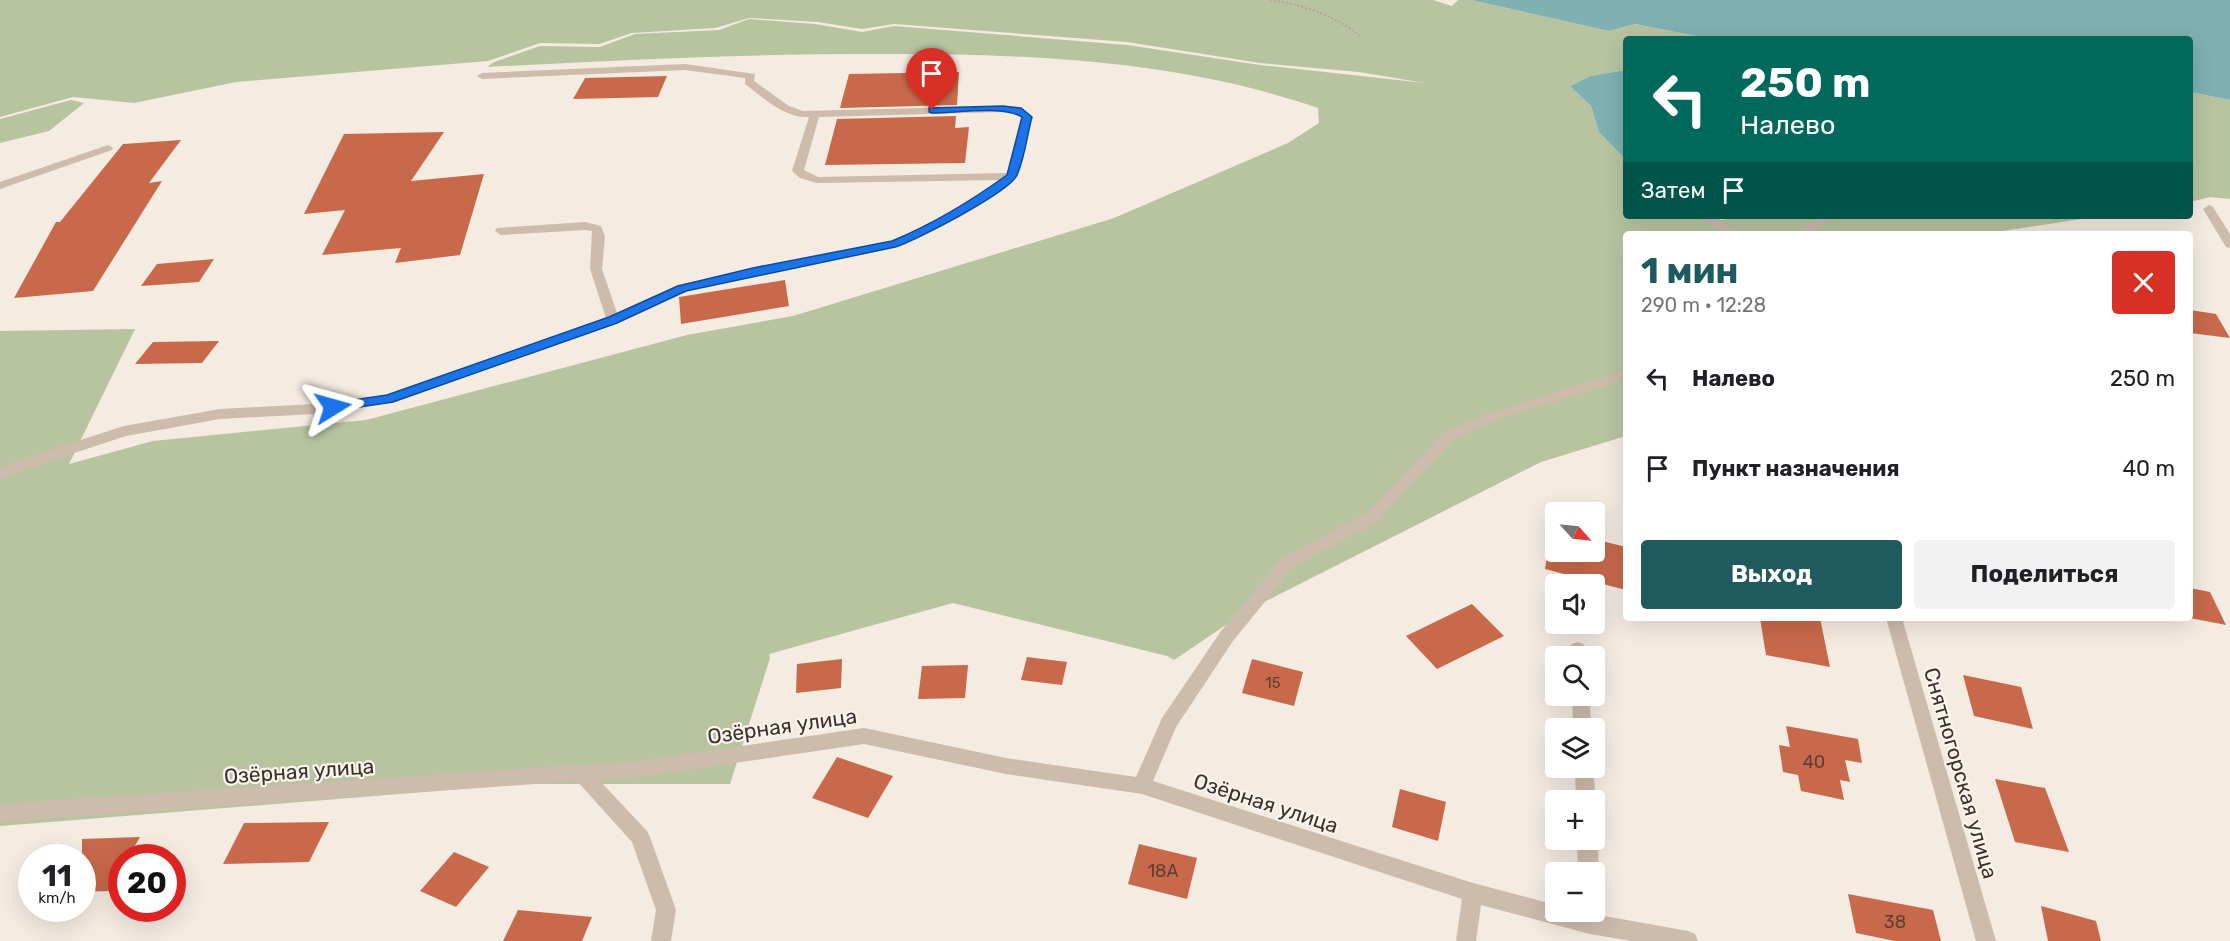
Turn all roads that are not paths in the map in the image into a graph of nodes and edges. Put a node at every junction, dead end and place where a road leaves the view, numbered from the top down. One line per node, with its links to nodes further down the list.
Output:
1 (482, 76): 2 (street)
2 (815, 113): 4 (street); 4 (street)
3 (108, 148): 5 (street)
4 (1012, 176): 13 (street)
5 (0, 186)
6 (2209, 210): 12 (street)
7 (1708, 219): 10 (street)
8 (1826, 219): 11 (street)
9 (501, 231): 13 (street)
10 (1730, 231)
11 (1804, 231)
12 (2230, 244)
13 (613, 320): 15 (street)
14 (1623, 375): 18 (street)
15 (0, 476)
16 (1895, 621): 26 (street, Снятногорская улица)
17 (581, 773): 18 (street, Озёрная улица); 19 (street, Озёрная улица); 23 (street)
18 (1142, 786): 20 (street, Озёрная улица)
19 (0, 813)
20 (1473, 893): 21 (street, Озёрная улица); 24 (street)
21 (1545, 908)
22 (1605, 921): 25 (street, Озёрная улица)
23 (661, 941)
24 (1466, 941)
25 (1689, 941)
26 (1986, 941)

